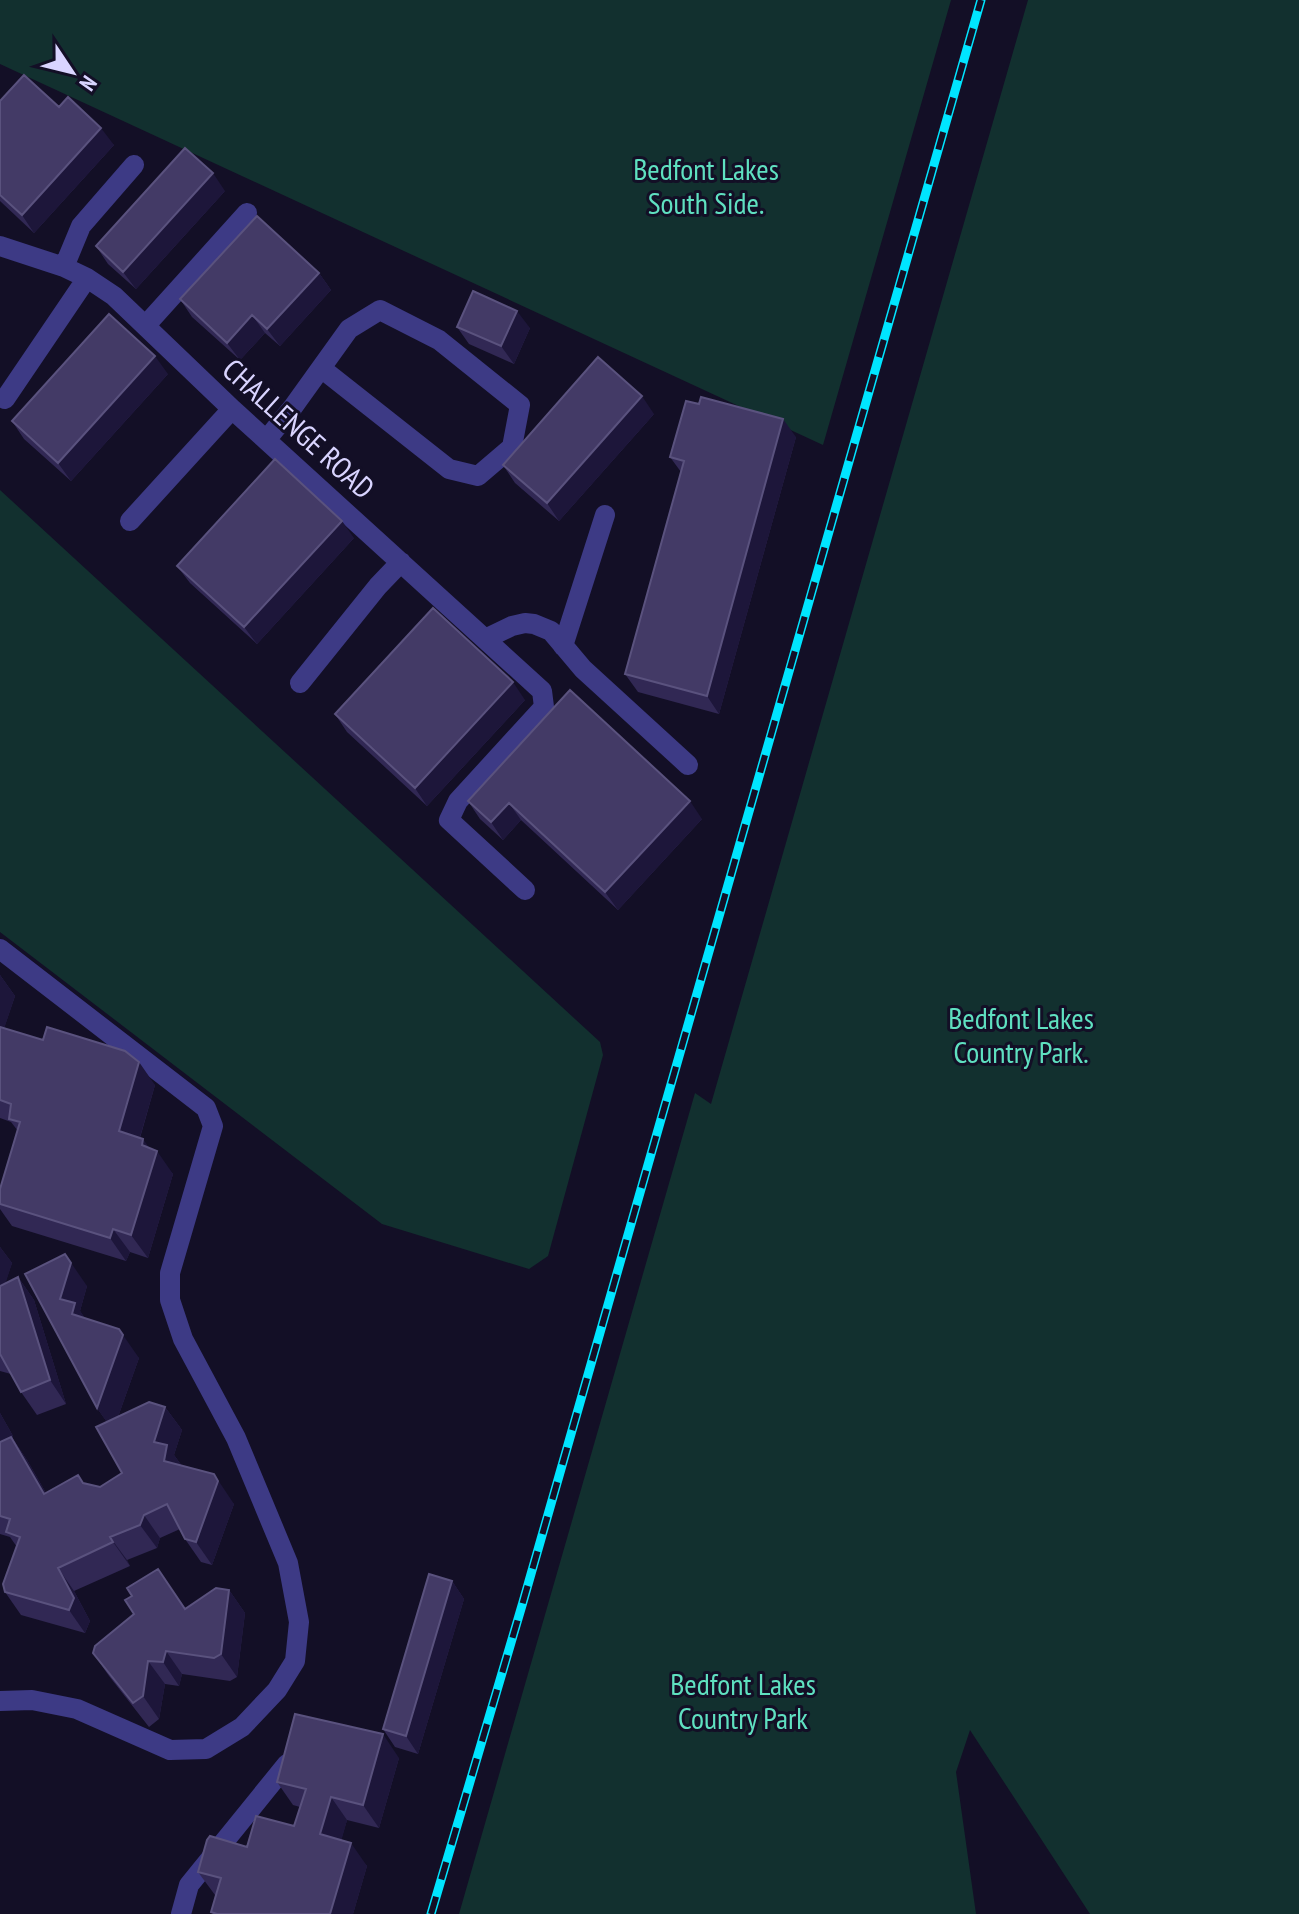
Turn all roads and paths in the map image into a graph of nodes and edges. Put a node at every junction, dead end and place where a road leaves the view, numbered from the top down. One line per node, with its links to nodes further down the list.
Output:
1 (134, 165): 4 (street)
2 (247, 213): 6 (street)
3 (0, 246): 4 (street, CHALLENGE ROAD)
4 (64, 267): 5 (street, CHALLENGE ROAD)
5 (87, 278): 6 (street, CHALLENGE ROAD); 8 (street)
6 (146, 325): 9 (street, CHALLENGE ROAD)
7 (321, 368): 7 (street); 10 (street)
8 (5, 399)
9 (232, 409): 10 (street, CHALLENGE ROAD); 12 (street)
10 (267, 439): 13 (street, CHALLENGE ROAD)
11 (605, 515): 15 (street)
12 (130, 521)
13 (401, 562): 14 (street, CHALLENGE ROAD); 16 (street)
14 (485, 639): 15 (street); 18 (street, CHALLENGE ROAD)
15 (563, 646): 17 (street)
16 (300, 683)
17 (688, 765)
18 (525, 890)
19 (0, 949): 20 (street)
20 (0, 1701)
21 (287, 1764): 22 (street)
22 (181, 1914)

